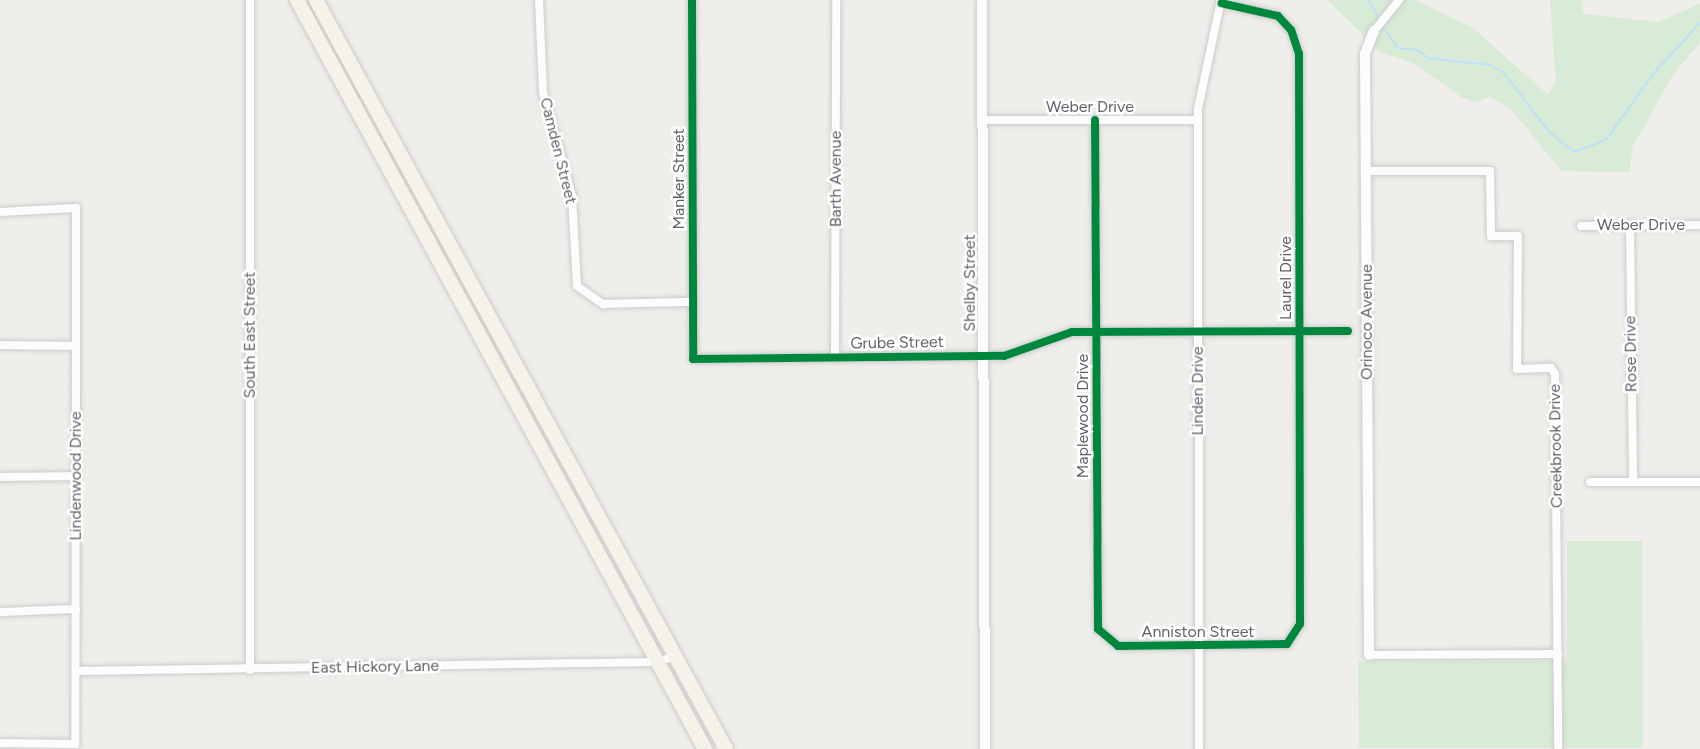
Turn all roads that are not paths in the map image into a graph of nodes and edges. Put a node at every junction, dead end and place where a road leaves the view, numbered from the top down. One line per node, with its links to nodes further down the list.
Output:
1 (250, 0): 43 (street, South East Street)
2 (297, 0): 42 (main road)
3 (315, 0): 41 (main road)
4 (539, 0): 19 (street, Camden Street)
5 (692, 0): 19 (street, Manker Street)
6 (836, 0): 27 (street, Barth Avenue)
7 (982, 0): 11 (street, Shelby Street)
8 (1399, 0): 10 (street, Orinoco Avenue)
9 (1221, 2): 13 (street, Linden Drive); 23 (street, Laurel Drive)
10 (1374, 31): 14 (street, Orinoco Avenue)
11 (983, 120): 12 (street, Weber Drive); 26 (street, Shelby Street)
12 (1095, 120): 13 (street, Weber Drive); 21 (street, Maplewood Drive)
13 (1198, 120): 22 (street, Linden Drive)
14 (1366, 171): 39 (street, Creekbrook Drive); 40 (street, Orinoco Avenue)
15 (0, 212): 25 (street, Lindenwood Drive)
16 (1630, 225): 17 (street, Weber Drive); 18 (street, Weber Drive); 32 (street, Rose Drive)
17 (1700, 225)
18 (1581, 226)
19 (693, 302): 28 (street, Manker Street)
20 (1348, 331): 23 (street, Grube Street)
21 (1096, 332): 22 (street, Grube Street); 26 (street, Grube Street); 36 (street, Maplewood Drive)
22 (1198, 332): 23 (street, Grube Street); 38 (street, Linden Drive)
23 (1300, 332): 37 (street, Laurel Drive)
24 (0, 345): 25 (street)
25 (76, 346): 29 (street, Lindenwood Drive)
26 (983, 355): 27 (street, Grube Street); 48 (street, Shelby Street)
27 (835, 357): 28 (street, Grube Street)
28 (693, 359)
29 (76, 476): 30 (street); 34 (street, Lindenwood Drive)
30 (0, 477)
31 (1590, 482): 32 (street)
32 (1633, 482): 33 (street)
33 (1700, 482)
34 (76, 609): 35 (street); 44 (street, Lindenwood Drive)
35 (0, 612)
36 (1103, 638): 38 (street, Anniston Street)
37 (1293, 640): 38 (street, Anniston Street)
38 (1199, 645): 49 (street, Linden Drive)
39 (1558, 654): 40 (street); 50 (street, Creekbrook Drive)
40 (1369, 655)
41 (674, 657): 42 (street, East Hickory Lane); 47 (main road)
42 (656, 662): 43 (street, East Hickory Lane); 46 (main road)
43 (250, 670): 44 (street, East Hickory Lane)
44 (76, 671): 45 (street, Lindenwood Drive)
45 (0, 743)
46 (705, 749)
47 (726, 749)
48 (985, 749)
49 (1199, 749)
50 (1558, 749)

